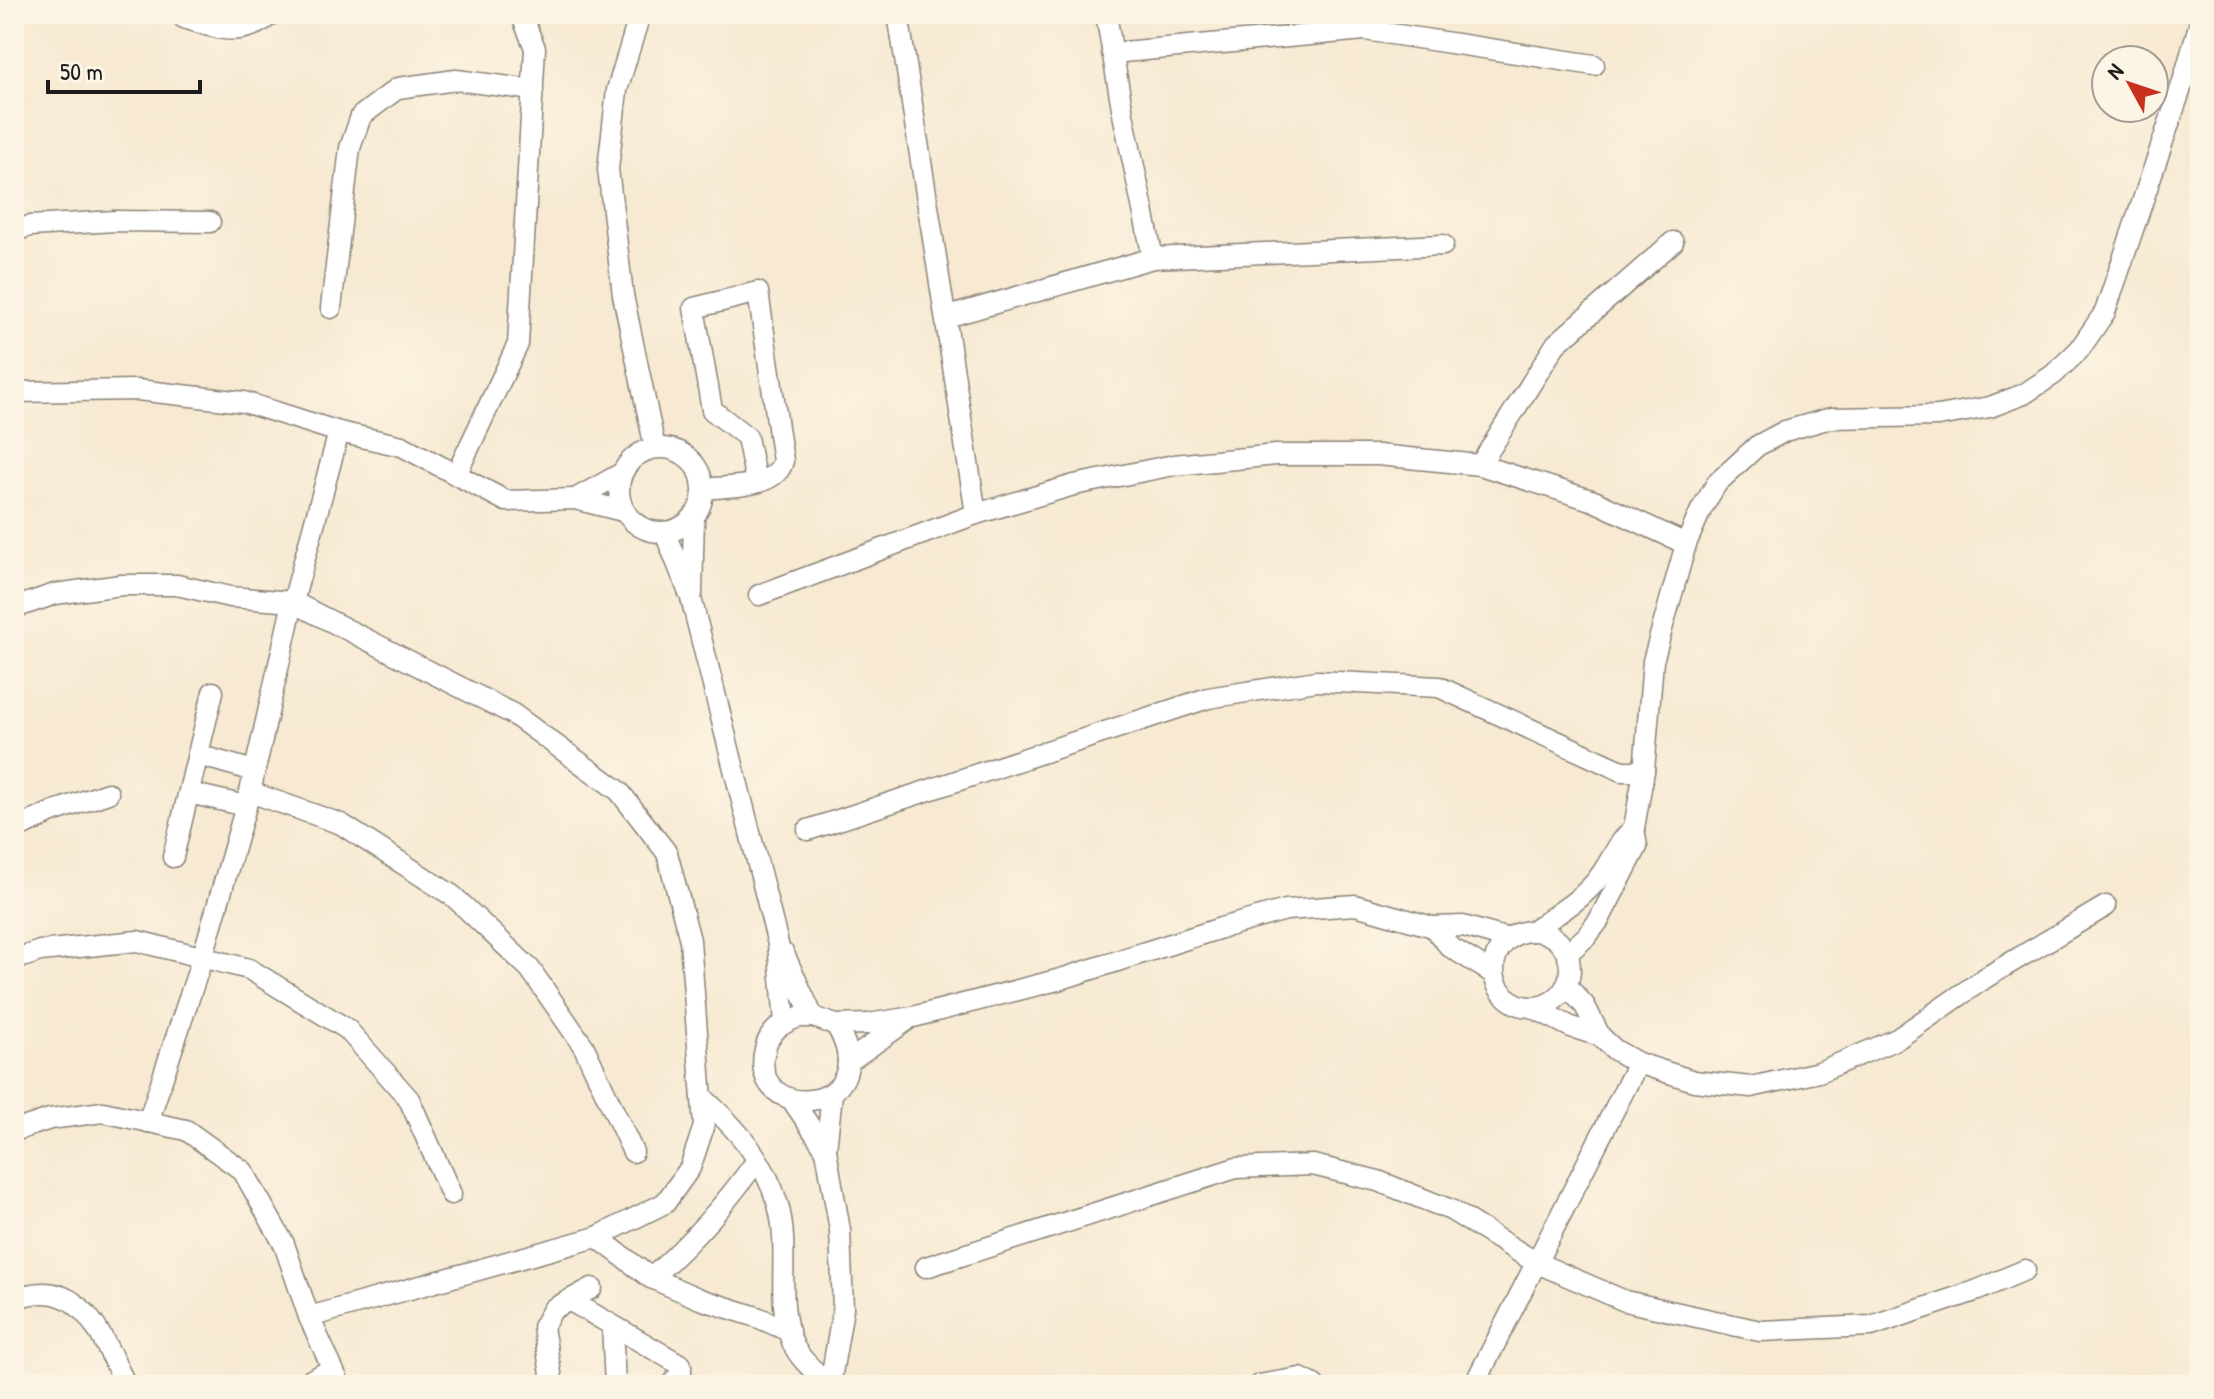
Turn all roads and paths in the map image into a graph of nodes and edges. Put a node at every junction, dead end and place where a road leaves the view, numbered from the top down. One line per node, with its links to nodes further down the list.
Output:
1 (183, 14): 2 (street)
2 (272, 14)
3 (521, 14): 10 (street)
4 (640, 14): 20 (street)
5 (898, 14): 17 (street)
6 (1106, 14): 8 (street)
7 (2200, 22): 31 (street)
8 (1112, 53): 9 (street); 15 (street)
9 (1594, 65)
10 (533, 90): 16 (street); 23 (street)
11 (210, 222): 12 (street)
12 (14, 231)
13 (1673, 242): 21 (street)
14 (1443, 245): 15 (street)
15 (1153, 258): 17 (street)
16 (331, 308)
17 (947, 317): 28 (street)
18 (14, 392): 19 (street)
19 (339, 432): 23 (street); 34 (street)
20 (655, 448): 22 (street); 25 (street)
21 (1480, 465): 28 (street); 31 (street)
22 (622, 473): 26 (street); 27 (street)
23 (456, 475): 26 (street)
24 (756, 482): 24 (street); 25 (street)
25 (704, 489): 29 (street)
26 (575, 499): 27 (street)
27 (623, 511): 30 (street)
28 (976, 514): 32 (street)
29 (694, 517): 30 (street); 33 (street)
30 (665, 533): 33 (street)
31 (1686, 544): 39 (street)
32 (759, 595)
33 (691, 598): 51 (street)
34 (293, 602): 35 (street); 38 (street); 66 (street)
35 (14, 608)
36 (213, 692): 37 (street)
37 (198, 755): 38 (street); 41 (street)
38 (254, 771): 42 (street)
39 (1644, 771): 43 (street); 45 (street)
40 (108, 793): 44 (street)
41 (189, 793): 42 (street); 46 (street)
42 (248, 799): 53 (street); 71 (street)
43 (1634, 828): 49 (street); 52 (street)
44 (14, 830)
45 (808, 830)
46 (173, 857)
47 (2106, 906): 64 (street)
48 (1433, 927): 50 (street); 55 (street); 59 (street)
49 (1532, 931): 50 (street); 52 (street)
50 (1509, 939): 55 (street)
51 (778, 944): 58 (street); 60 (street)
52 (1568, 953): 56 (street)
53 (202, 959): 54 (street); 68 (street); 73 (street)
54 (14, 960)
55 (1494, 974): 57 (street)
56 (1567, 986): 57 (street); 62 (street)
57 (1534, 1008): 62 (street)
58 (813, 1017): 60 (street); 61 (street)
59 (913, 1017): 61 (street); 63 (street)
60 (785, 1022): 67 (street)
61 (836, 1025): 63 (street)
62 (1600, 1036): 64 (street)
63 (848, 1062): 65 (street)
64 (1638, 1063): 75 (street)
65 (832, 1094): 67 (street); 70 (street)
66 (702, 1097): 72 (street); 74 (street)
67 (792, 1100): 70 (street)
68 (148, 1122): 69 (street); 82 (street)
69 (14, 1131)
70 (826, 1150): 91 (street)
71 (633, 1152)
72 (757, 1160): 78 (street); 84 (street)
73 (451, 1194)
74 (597, 1237): 78 (street); 82 (street)
75 (1535, 1262): 76 (street); 77 (street); 94 (street)
76 (926, 1267)
77 (2025, 1270)
78 (651, 1278): 84 (street)
79 (592, 1288): 81 (street)
80 (14, 1299): 86 (street)
81 (569, 1300): 83 (street); 88 (street)
82 (309, 1317): 85 (street)
83 (612, 1325): 89 (street); 90 (street)
84 (789, 1331): 91 (street)
85 (335, 1378): 87 (street)
86 (126, 1385)
87 (301, 1385)
88 (553, 1385)
89 (615, 1385)
90 (672, 1385)
91 (830, 1385)
92 (1259, 1385): 93 (street)
93 (1314, 1385)
94 (1474, 1385)

